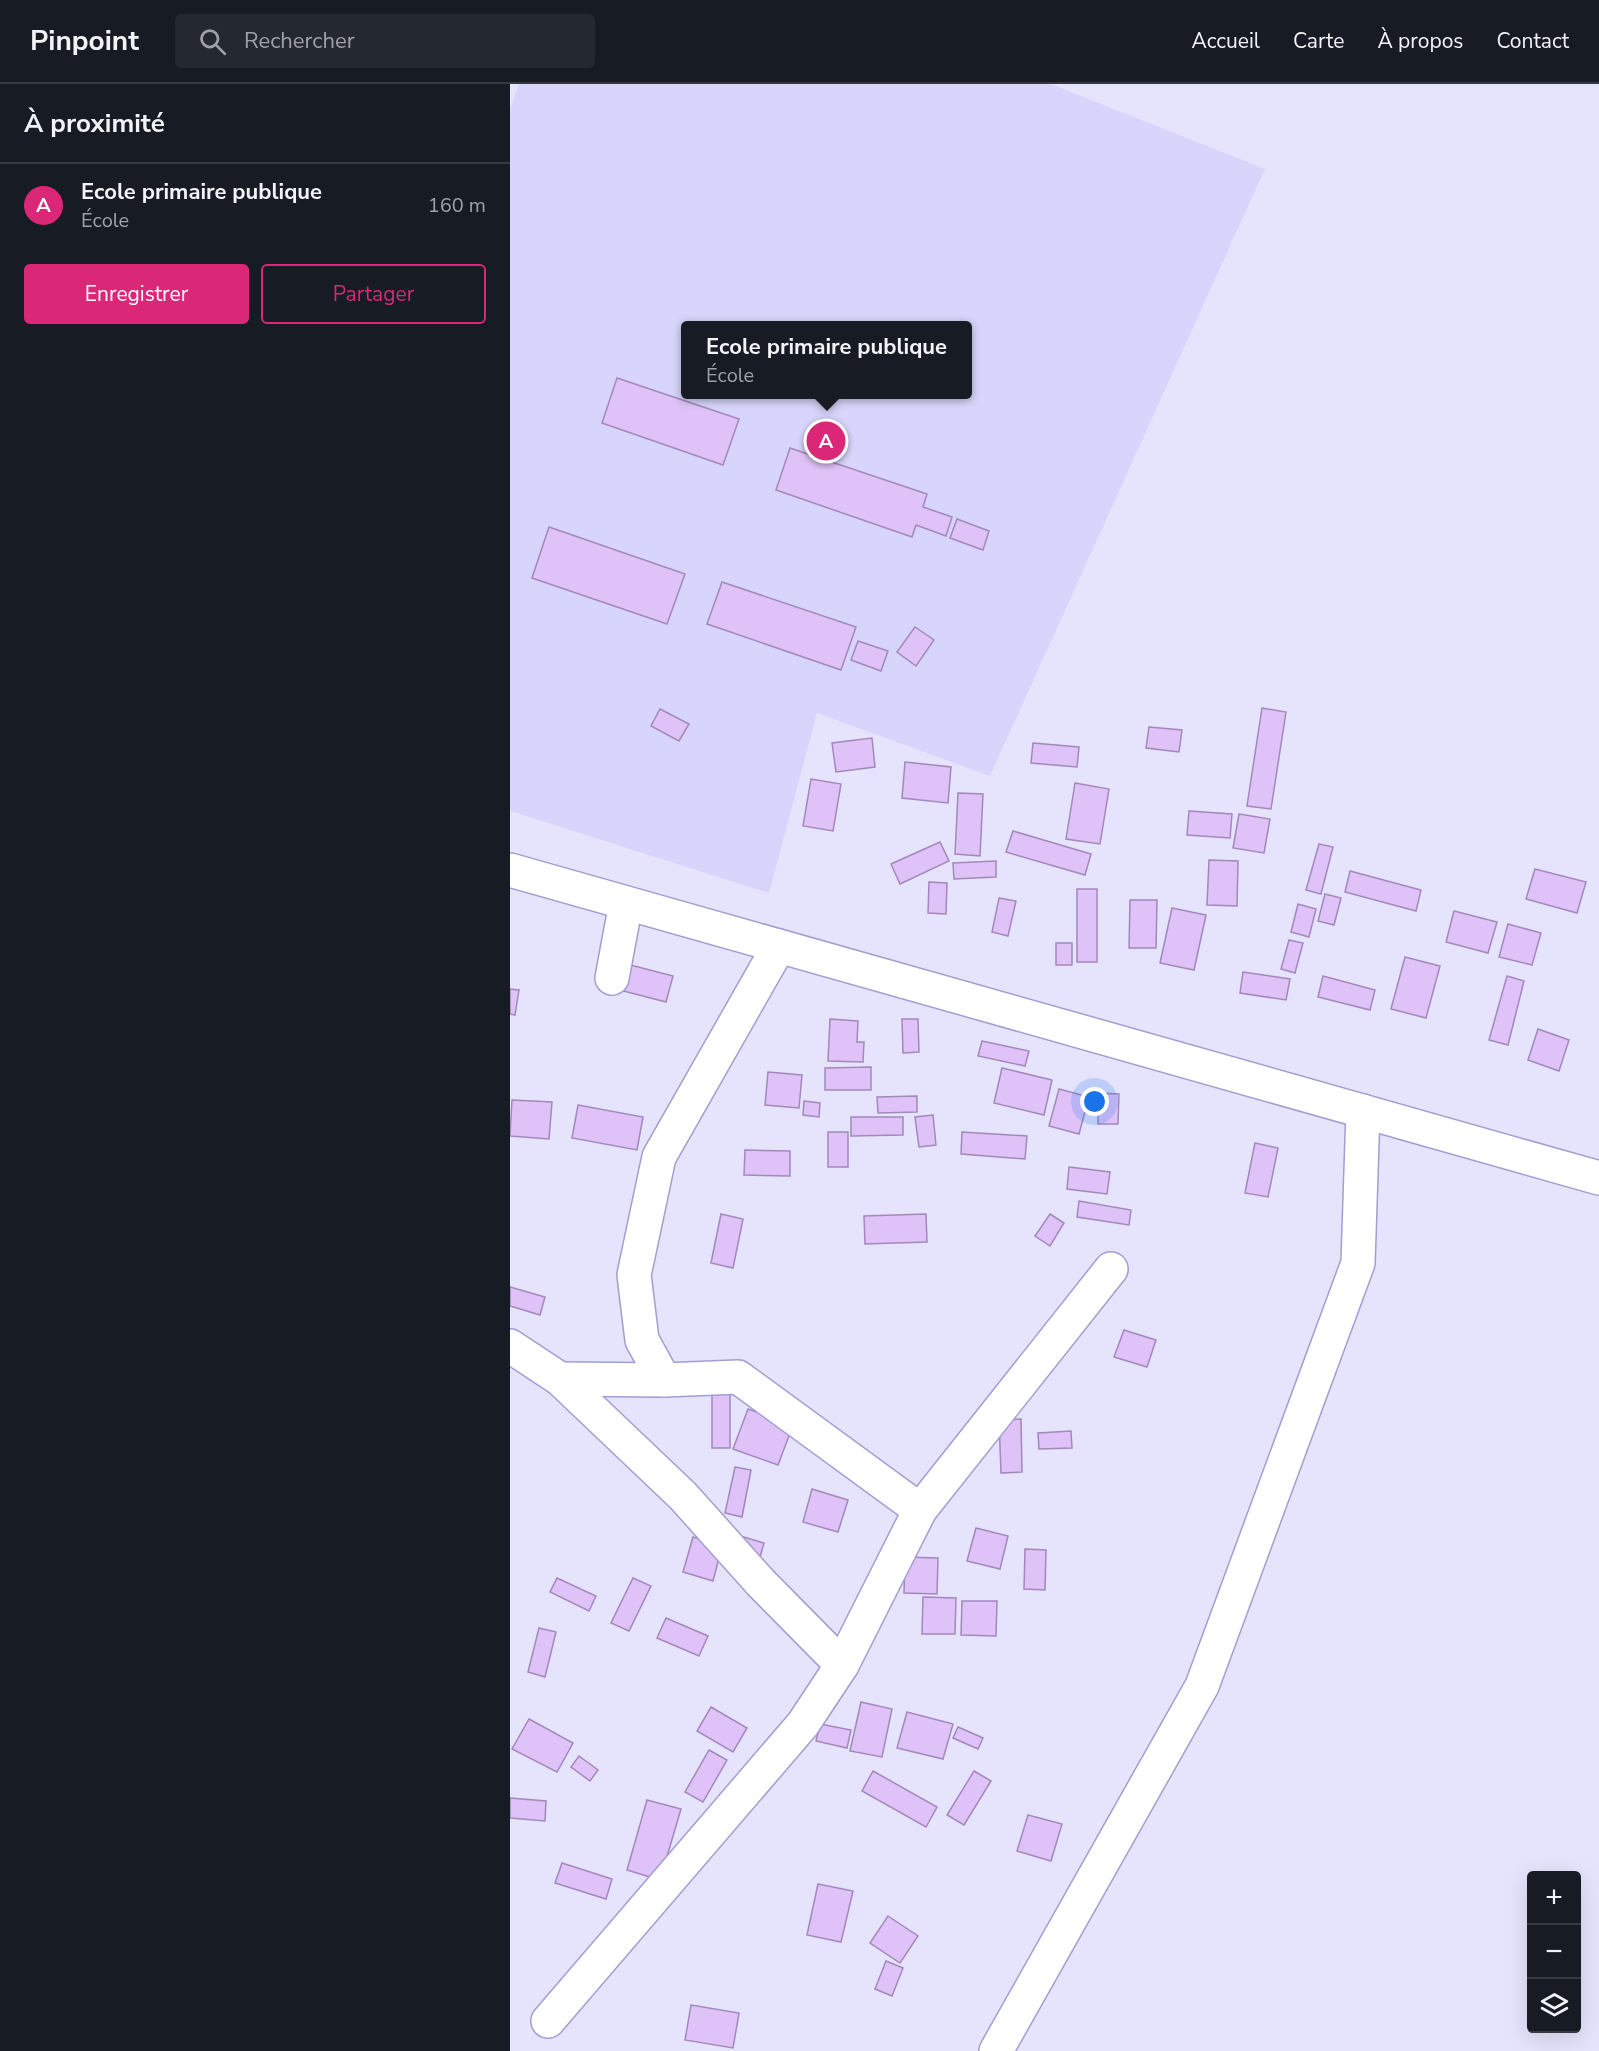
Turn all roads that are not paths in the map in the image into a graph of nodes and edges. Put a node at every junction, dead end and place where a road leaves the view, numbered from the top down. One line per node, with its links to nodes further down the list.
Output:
1 (510, 870): 2 (street)
2 (626, 903): 3 (street); 4 (street)
3 (779, 946): 5 (street); 10 (street)
4 (612, 978)
5 (1363, 1111): 6 (street); 14 (street)
6 (1599, 1178)
7 (1112, 1269): 11 (street)
8 (510, 1346): 9 (street)
9 (560, 1379): 10 (street); 12 (street)
10 (664, 1380): 11 (street)
11 (920, 1510): 12 (street)
12 (843, 1665): 13 (street)
13 (548, 2021)
14 (996, 2051)

